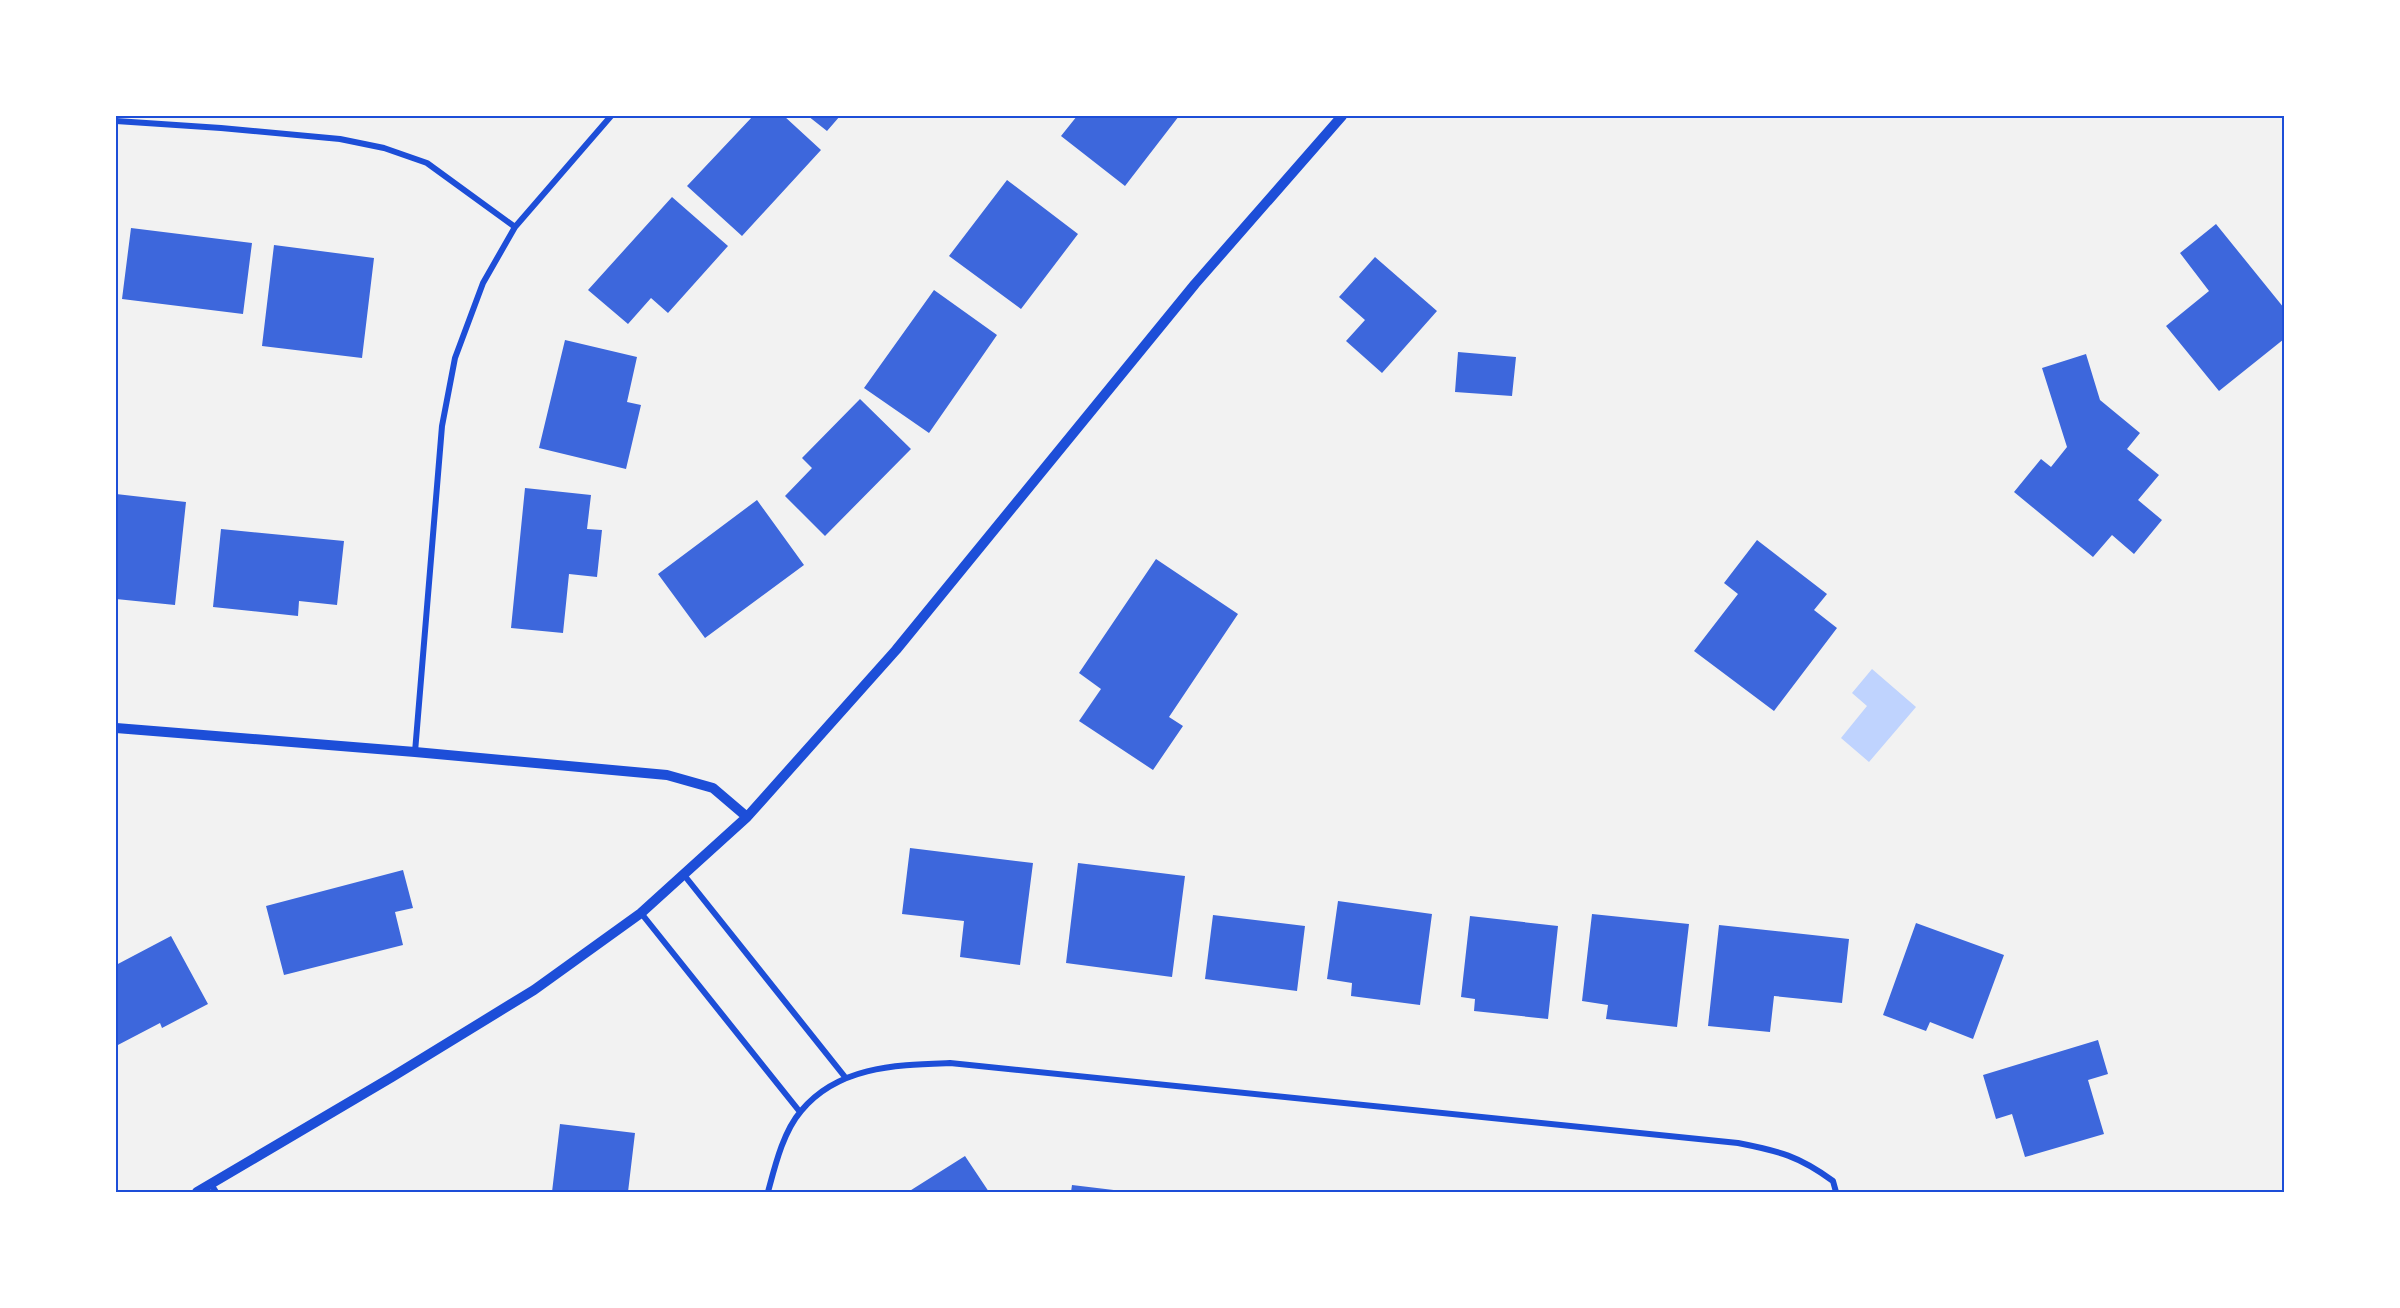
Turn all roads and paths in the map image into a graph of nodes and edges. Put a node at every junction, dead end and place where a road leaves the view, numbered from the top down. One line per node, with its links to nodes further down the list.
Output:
1 (611, 116): 4 (street)
2 (1342, 116): 7 (street)
3 (116, 121): 4 (street)
4 (515, 226): 6 (street)
5 (116, 728): 6 (street)
6 (415, 752): 7 (street)
7 (747, 817): 8 (street)
8 (684, 875): 9 (street); 10 (street)
9 (641, 913): 11 (street); 12 (street)
10 (845, 1077): 11 (street); 15 (street)
11 (800, 1112): 14 (street)
12 (213, 1188): 13 (street)
13 (197, 1192)
14 (768, 1192)
15 (1836, 1192)

